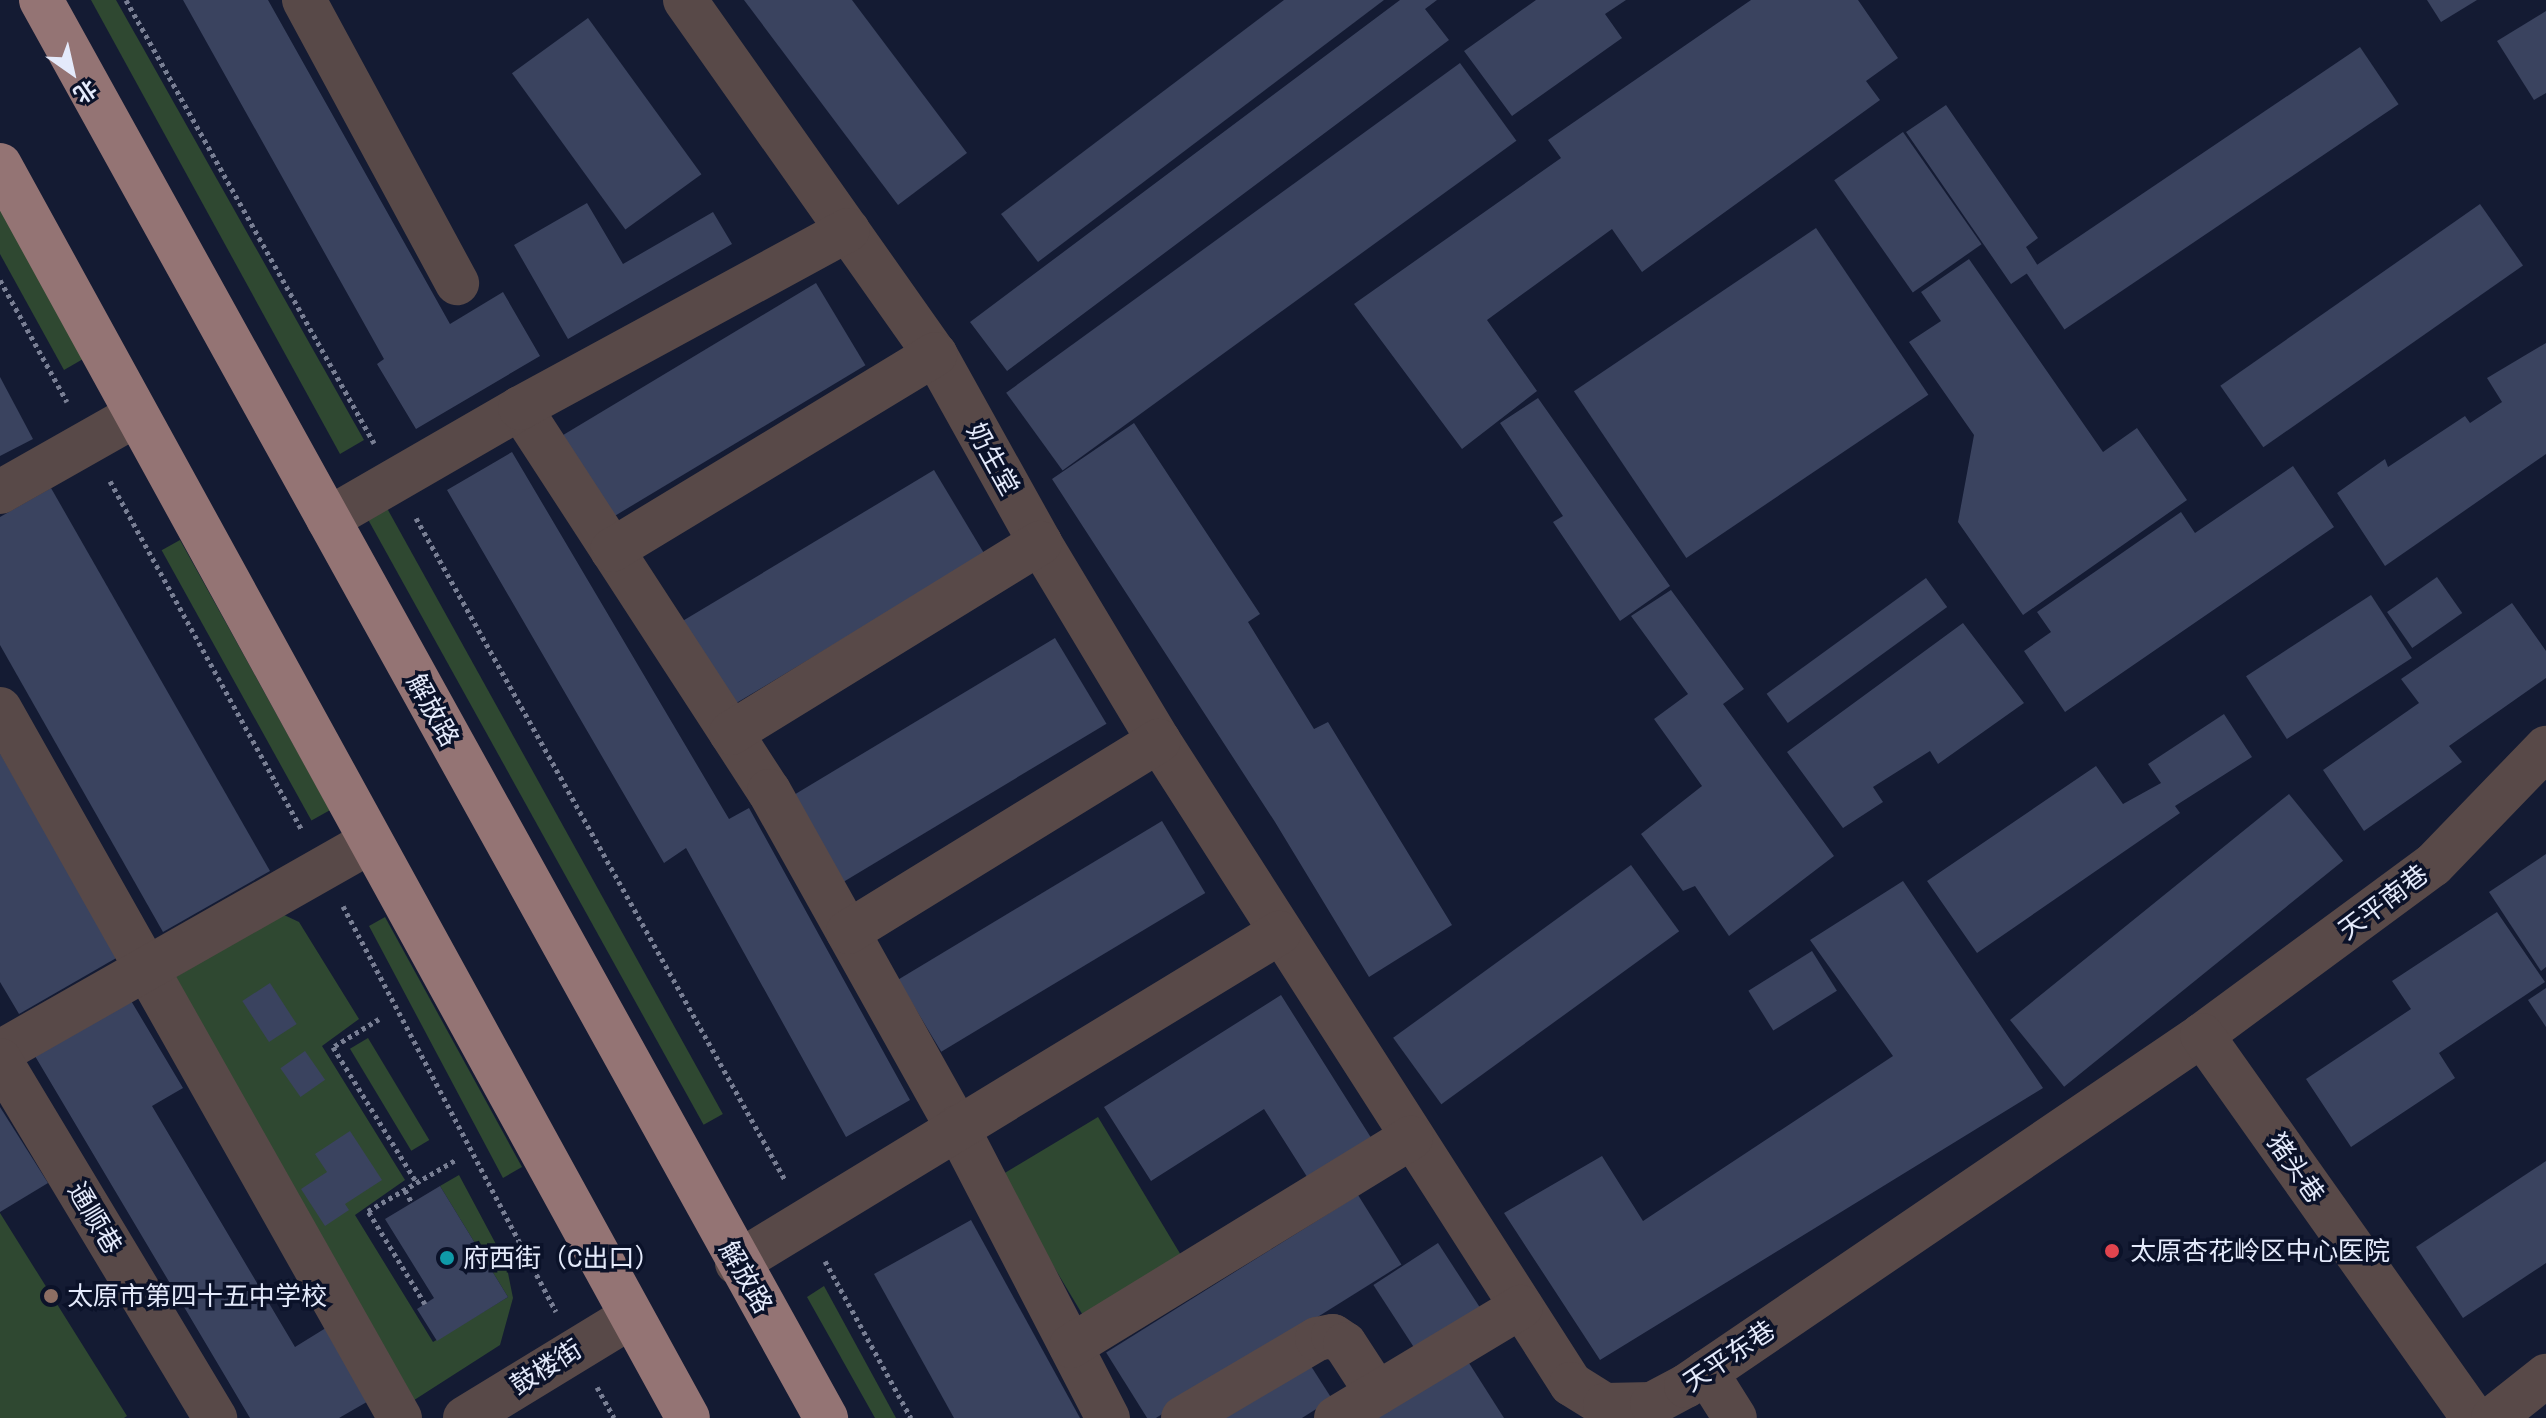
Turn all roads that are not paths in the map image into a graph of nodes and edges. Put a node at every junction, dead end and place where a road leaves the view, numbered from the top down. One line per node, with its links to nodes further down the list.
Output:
1 (41, 0): 11 (main road, 解放路)
2 (304, 0): 6 (street)
3 (685, 0): 5 (street, 奶生堂)
4 (0, 165): 9 (main road)
5 (848, 230): 7 (street, 奶生堂); 8 (street)
6 (457, 283)
7 (935, 354): 12 (street, 奶生堂); 13 (street)
8 (520, 408): 11 (street); 13 (street)
9 (136, 415): 10 (street); 18 (main road)
10 (0, 492)
11 (328, 519): 27 (main road, 解放路)
12 (1040, 543): 15 (street); 16 (street, 奶生堂)
13 (612, 550): 15 (street)
14 (0, 709): 21 (street)
15 (731, 733): 19 (street)
16 (1159, 741): 19 (street); 20 (street, 奶生堂)
17 (2546, 748): 22 (street, 天平南巷)
18 (368, 843): 21 (street); 29 (main road)
19 (848, 932): 25 (street)
20 (1279, 933): 25 (street); 26 (street, 天平东巷)
21 (144, 970): 23 (street); 36 (street)
22 (2202, 1035): 31 (street, 天平东巷); 45 (street, 猪头巷)
23 (0, 1052)
24 (0, 1060): 35 (street, 通顺巷)
25 (957, 1127): 27 (street); 30 (street)
26 (1411, 1138): 28 (street, 天平东巷); 30 (street)
27 (737, 1263): 40 (main road, 解放路)
28 (1521, 1307): 33 (street); 34 (street, 天平东巷)
29 (633, 1326): 37 (street, 鼓楼街); 38 (street, 鼓楼街); 39 (main road)
30 (1071, 1346): 41 (street)
31 (1706, 1372): 34 (street, 天平东巷); 44 (street)
32 (2546, 1376): 46 (street)
33 (1377, 1393): 42 (street); 43 (street)
34 (1595, 1412)
35 (215, 1418)
36 (400, 1418)
37 (465, 1418)
38 (500, 1418)
39 (688, 1418)
40 (826, 1418)
41 (1108, 1418)
42 (1183, 1418)
43 (1336, 1418)
44 (1735, 1418)
45 (2473, 1418)
46 (2493, 1418)

